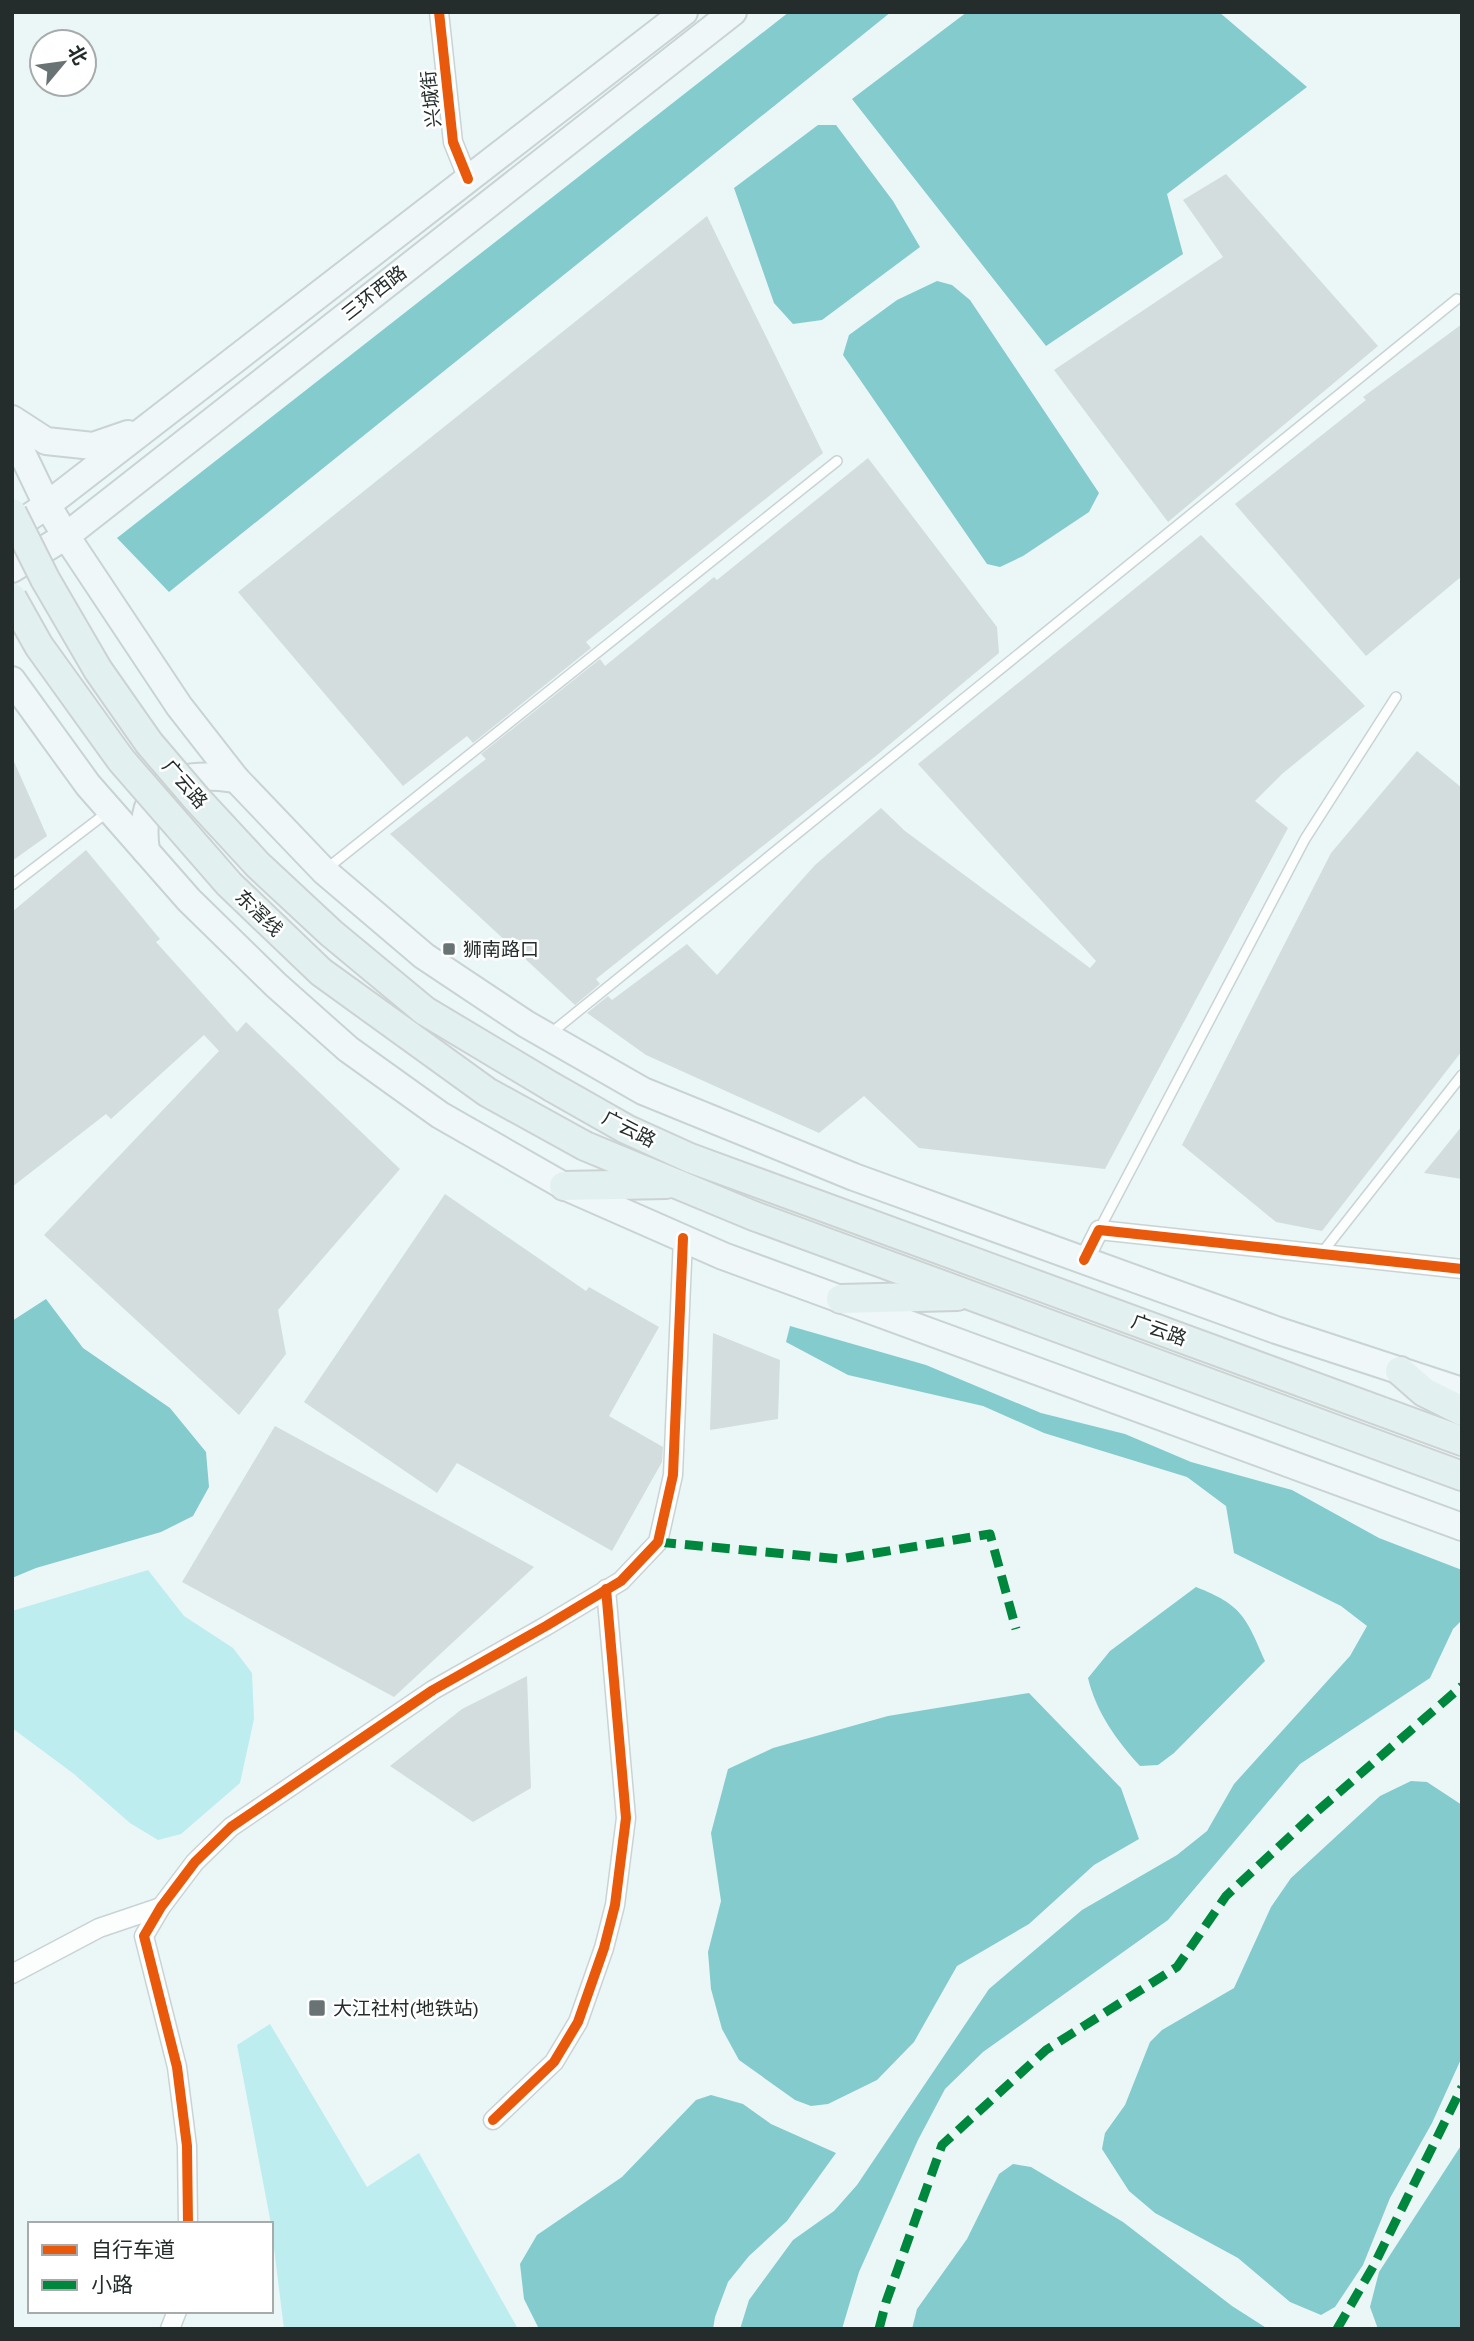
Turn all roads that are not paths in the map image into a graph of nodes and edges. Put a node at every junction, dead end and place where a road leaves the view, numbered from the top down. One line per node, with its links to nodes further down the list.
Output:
1 (439, 12): 4 (street, 兴城街)
2 (684, 12): 4 (main road, 三环西路)
3 (733, 12): 13 (main road, 三环西路)
4 (468, 180): 7 (main road, 三环西路)
5 (1457, 299): 23 (lane)
6 (12, 419): 7 (main road)
7 (147, 429): 10 (main road, 三环西路)
8 (12, 432): 10 (main road)
9 (837, 461): 21 (lane)
10 (47, 505): 12 (main road, 三环西路); 13 (main road)
11 (12, 513): 38 (main road, 广云路, bridge)
12 (12, 529)
13 (66, 536): 14 (main road, 三环西路); 18 (main road)
14 (12, 569)
15 (12, 598): 25 (main road, 东滘线, bridge)
16 (12, 680): 19 (main road)
17 (1396, 697): 28 (lane)
18 (236, 779): 20 (main road); 21 (main road)
19 (110, 810): 20 (main road); 22 (lane)
20 (146, 851): 27 (main road)
21 (324, 871): 23 (main road)
22 (12, 885)
23 (547, 1036): 31 (main road)
24 (1462, 1075): 30 (lane)
25 (585, 1146): 26 (main road, 广云路)
26 (676, 1184): 27 (main road); 33 (main road, 广云路)
27 (564, 1186): 29 (main road)
28 (1099, 1230): 30 (street); 31 (street)
29 (683, 1238): 34 (main road); 41 (street)
30 (1321, 1254): 32 (street)
31 (1084, 1260): 35 (main road)
32 (1462, 1269)
33 (971, 1295): 34 (main road); 39 (main road, 广云路)
34 (841, 1299): 40 (main road)
35 (1400, 1371): 36 (main road); 37 (main road)
36 (1462, 1391)
37 (1462, 1411)
38 (1462, 1441)
39 (1462, 1476)
40 (1462, 1527)
41 (606, 1590): 42 (street); 44 (street)
42 (160, 1907): 43 (street); 45 (street)
43 (12, 1974)
44 (493, 2120)
45 (188, 2222)

